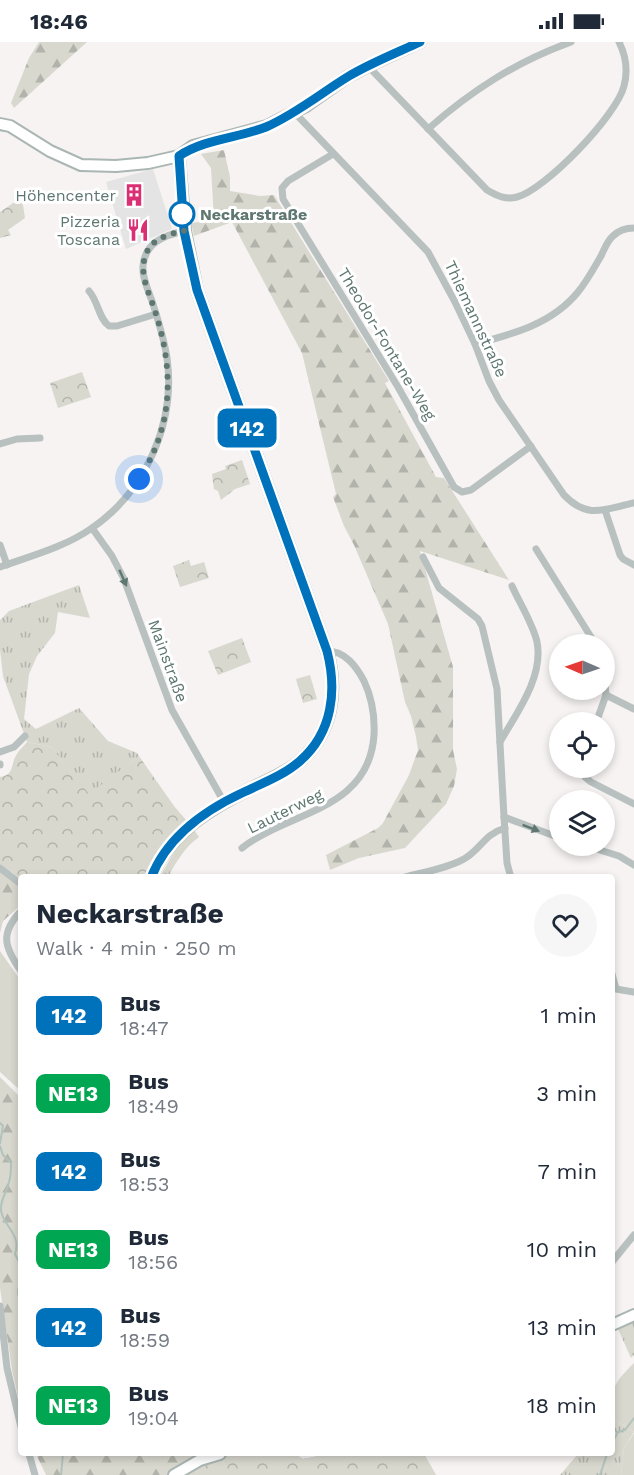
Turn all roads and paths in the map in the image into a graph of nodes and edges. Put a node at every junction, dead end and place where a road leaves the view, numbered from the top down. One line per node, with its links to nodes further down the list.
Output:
1 (420, 42): 4 (street)
2 (571, 42): 7 (street)
3 (619, 42): 7 (street)
4 (368, 66): 5 (street); 7 (street)
5 (294, 112): 8 (street, Thiemannstraße); 9 (street)
6 (0, 124): 9 (street)
7 (428, 129)
8 (333, 154): 14 (street, Thiemannstraße); 17 (street, Theodor-Fontane-Weg)
9 (179, 156): 11 (street)
10 (634, 228): 14 (street)
11 (184, 231): 13 (street); 28 (street)
12 (89, 291): 13 (street)
13 (156, 314): 20 (street)
14 (475, 344): 17 (street, Thiemannstraße)
15 (40, 438): 16 (street)
16 (0, 444)
17 (531, 446): 19 (street, Thiemannstraße)
18 (634, 503): 19 (street, Thiemannstraße)
19 (605, 510): 24 (street)
20 (92, 528): 25 (street); 35 (street, Mainstraße, one-way to 35)
21 (0, 545): 25 (street)
22 (536, 549): 27 (street)
23 (423, 557): 32 (street)
24 (634, 565)
25 (3, 566)
26 (512, 586): 32 (street)
27 (589, 634)
28 (327, 651): 35 (street); 40 (street, Lauterweg)
29 (615, 700): 30 (street)
30 (634, 709)
31 (25, 736): 33 (street)
32 (500, 742): 37 (street)
33 (0, 752)
34 (586, 778): 36 (street)
35 (224, 802): 44 (street)
36 (634, 804)
37 (504, 817): 38 (street); 39 (street, one-way to 39)
38 (505, 828): 45 (street); 46 (street)
39 (549, 834)
40 (242, 848)
41 (615, 855): 42 (street)
42 (634, 865)
43 (0, 868): 47 (street)
44 (153, 874)
45 (415, 874)
46 (510, 874)
47 (18, 882)
48 (18, 914): 49 (street)
49 (18, 967)
50 (615, 985): 51 (street)
51 (634, 992)
52 (634, 1235): 53 (street)
53 (615, 1258)
54 (0, 1306): 57 (street)
55 (634, 1315): 56 (street)
56 (615, 1324)
57 (18, 1414)
58 (30, 1456): 60 (street)
59 (213, 1456): 61 (street)
60 (35, 1475)
61 (174, 1475)

